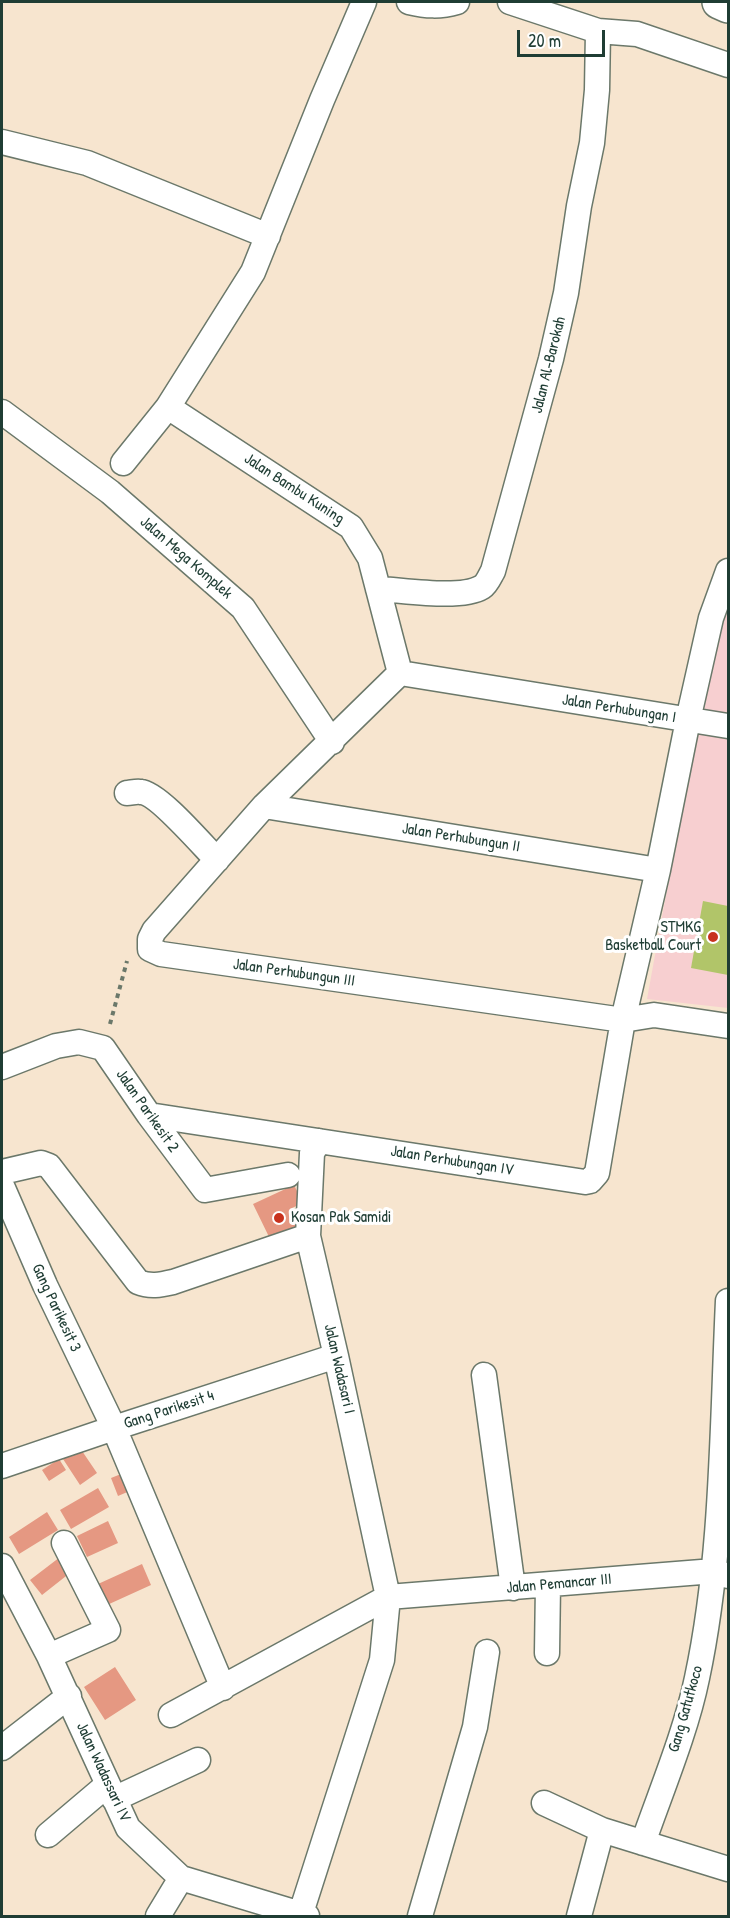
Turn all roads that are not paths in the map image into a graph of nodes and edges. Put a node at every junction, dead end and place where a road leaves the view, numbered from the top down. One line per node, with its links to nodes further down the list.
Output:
1 (364, 2): 10 (street)
2 (409, 2): 3 (street)
3 (457, 2)
4 (510, 2): 7 (street)
5 (719, 2): 6 (highway)
6 (729, 6)
7 (598, 31): 8 (street); 15 (street, Jalan Al-Barokah)
8 (729, 65)
9 (2, 142): 10 (street)
10 (268, 236): 11 (street)
11 (168, 407): 13 (street); 15 (street, Jalan Bambu Kuning)
12 (2, 412): 19 (street, Jalan Mega Komplek)
13 (123, 463)
14 (729, 571): 17 (street)
15 (378, 589): 16 (street, Jalan Bambu Kuning)
16 (400, 673): 17 (street, Jalan Perhubungan I); 19 (street)
17 (688, 720): 18 (street); 23 (street, Jalan Perhubungan I)
18 (729, 726)
19 (332, 742): 21 (street)
20 (127, 793): 22 (street)
21 (264, 806): 22 (street); 23 (street, Jalan Perhubungun II)
22 (217, 860): 24 (street, Jalan Perhubungun III)
23 (658, 870): 24 (street, Jalan Perhubungan I)
24 (623, 1020): 25 (street); 28 (street, Jalan Perhubungan IV)
25 (729, 1026)
26 (2, 1066): 27 (street, Jalan Parikesit 2)
27 (149, 1115): 28 (street, Jalan Perhubungan IV); 30 (street, Jalan Parikesit 2)
28 (319, 1141): 32 (street, Jalan Wadasari I)
29 (2, 1172): 32 (street)
30 (288, 1175)
31 (2, 1186): 36 (street, Gang Parikesit 3)
32 (308, 1236): 34 (street, Jalan Wadasari I)
33 (729, 1301): 40 (street, Gang Gatutkoco)
34 (336, 1356): 36 (street, Gang Parikesit 4); 43 (street, Jalan Wadasari I)
35 (484, 1375): 42 (street)
36 (114, 1428): 37 (street, Gang Parikesit 4); 47 (street, Gang Parikesit 3)
37 (2, 1467)
38 (64, 1543): 46 (street)
39 (2, 1566): 46 (street, Jalan Wadassari IV)
40 (721, 1574): 41 (street, Jalan Pemancar III); 56 (street, Gang Gatutkoco)
41 (548, 1585): 42 (street, Jalan Pemancar III); 45 (street)
42 (513, 1588): 43 (street, Jalan Pemancar III)
43 (388, 1597): 47 (street); 59 (street, Jalan Wadasari I)
44 (487, 1652): 61 (street)
45 (547, 1653)
46 (50, 1656): 48 (street, Jalan Wadassari IV)
47 (223, 1688): 49 (street)
48 (69, 1696): 50 (street); 52 (street, Jalan Wadassari IV)
49 (171, 1715)
50 (2, 1748)
51 (198, 1760): 52 (street)
52 (111, 1792): 55 (street); 58 (street, Jalan Wadassari IV)
53 (544, 1803): 54 (street)
54 (602, 1830): 56 (street); 62 (street)
55 (48, 1835)
56 (643, 1843): 57 (street)
57 (729, 1869)
58 (181, 1878): 59 (street, Jalan Wadassari IV); 60 (street)
59 (303, 1916)
60 (158, 1917)
61 (420, 1917)
62 (579, 1917)

